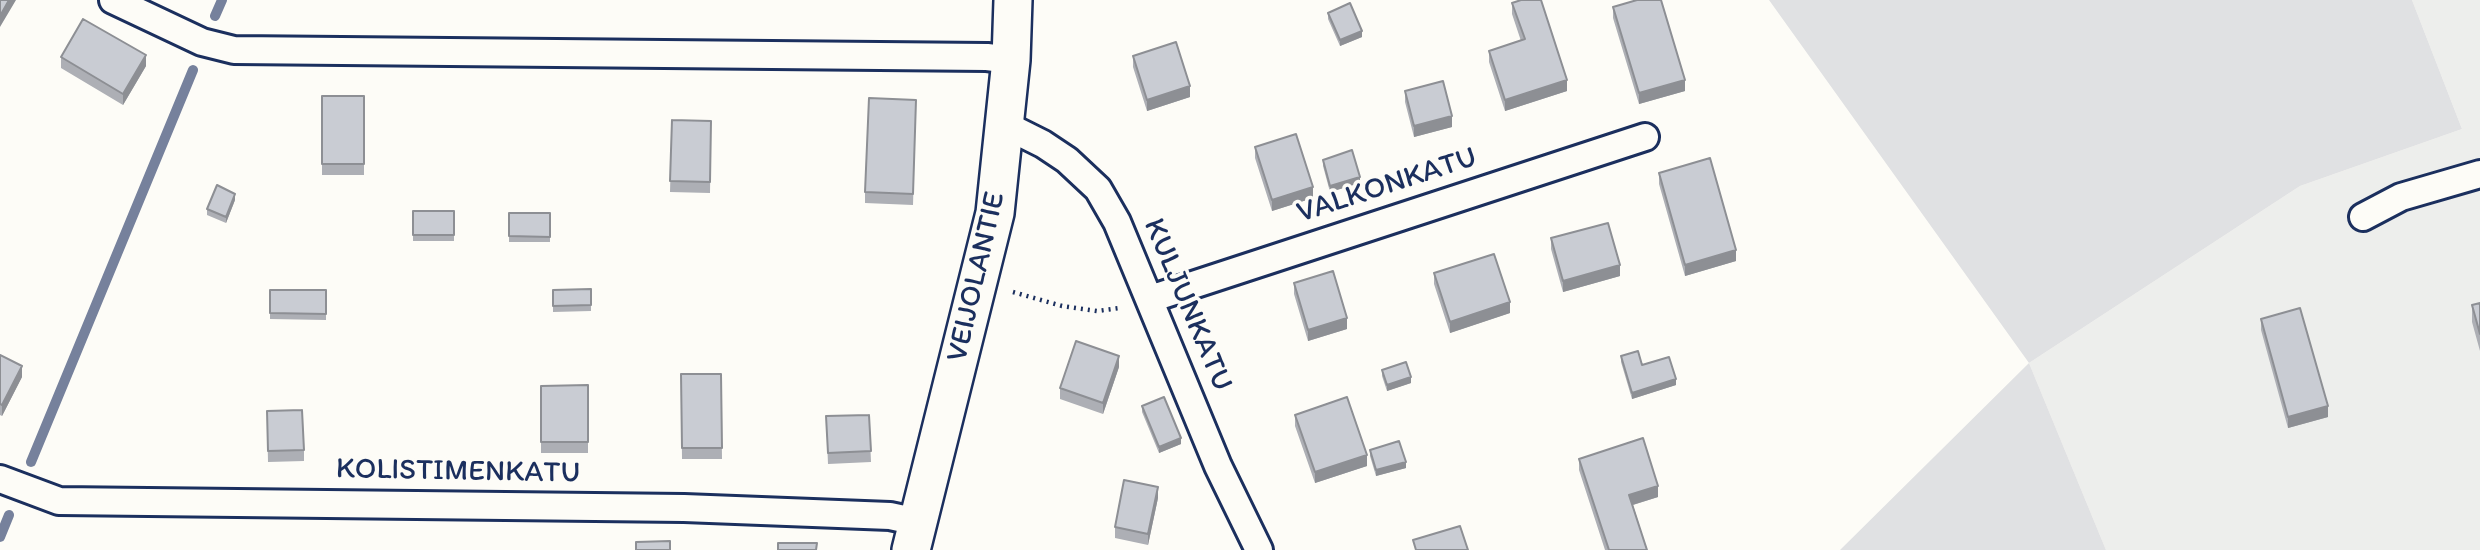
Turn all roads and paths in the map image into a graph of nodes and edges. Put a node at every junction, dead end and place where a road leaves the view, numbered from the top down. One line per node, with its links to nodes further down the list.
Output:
1 (113, 0): 3 (street)
2 (1013, 0): 3 (street, VEIJOLANTIE)
3 (1011, 60): 4 (street, VEIJOLANTIE)
4 (1005, 125): 8 (street, VEIJOLANTIE); 9 (street, KULJUNKATU)
5 (1645, 137): 9 (street, VALKONKATU)
6 (2480, 174): 7 (street)
7 (2363, 217)
8 (977, 283): 9 (path); 11 (street, VEIJOLANTIE)
9 (1150, 299): 12 (street, KULJUNKATU)
10 (0, 479): 11 (street, KOLISTIMENKATU)
11 (915, 536)
12 (1259, 550)

